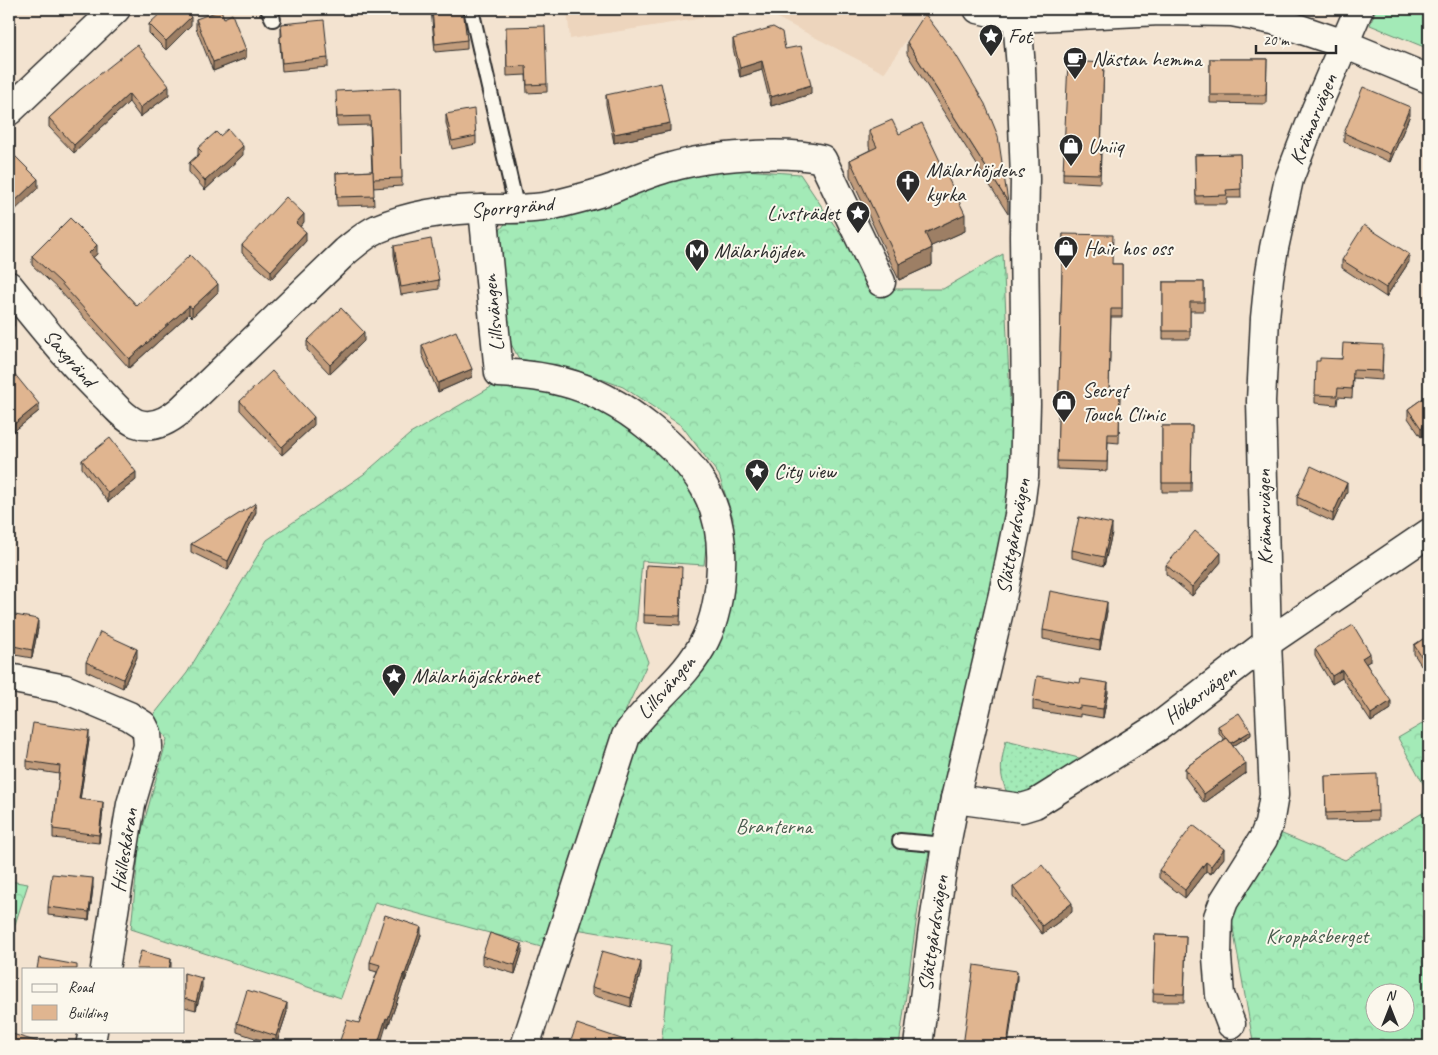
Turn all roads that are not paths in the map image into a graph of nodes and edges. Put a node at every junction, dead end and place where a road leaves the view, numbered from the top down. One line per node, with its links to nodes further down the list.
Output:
1 (116, 9): 8 (street)
2 (471, 9): 10 (lane)
3 (978, 9): 5 (street)
4 (1358, 9): 6 (street, Krämarvägen)
5 (1017, 18): 6 (street); 17 (street, Slättgårdsvägen)
6 (1344, 44): 7 (street); 15 (street, Krämarvägen)
7 (1429, 79)
8 (9, 112)
9 (483, 209): 10 (street, Sporrgränd); 13 (street, Sporrgränd); 24 (street, Lillsvängen)
10 (517, 210): 11 (street, Sporrgränd)
11 (881, 282)
12 (9, 286): 13 (street, Saxgränd)
13 (136, 423)
14 (1429, 533): 15 (street, Hökarvägen)
15 (1267, 643): 17 (street, Hökarvägen); 21 (street, Krämarvägen)
16 (9, 678): 20 (street, Hälleskåran)
17 (955, 800): 19 (street, Slättgårdsvägen)
18 (900, 841): 19 (lane)
19 (946, 845): 25 (street, Slättgårdsvägen)
20 (105, 968)
21 (1231, 1024)
22 (93, 1032): 23 (street)
23 (90, 1046)
24 (525, 1046)
25 (918, 1046)

